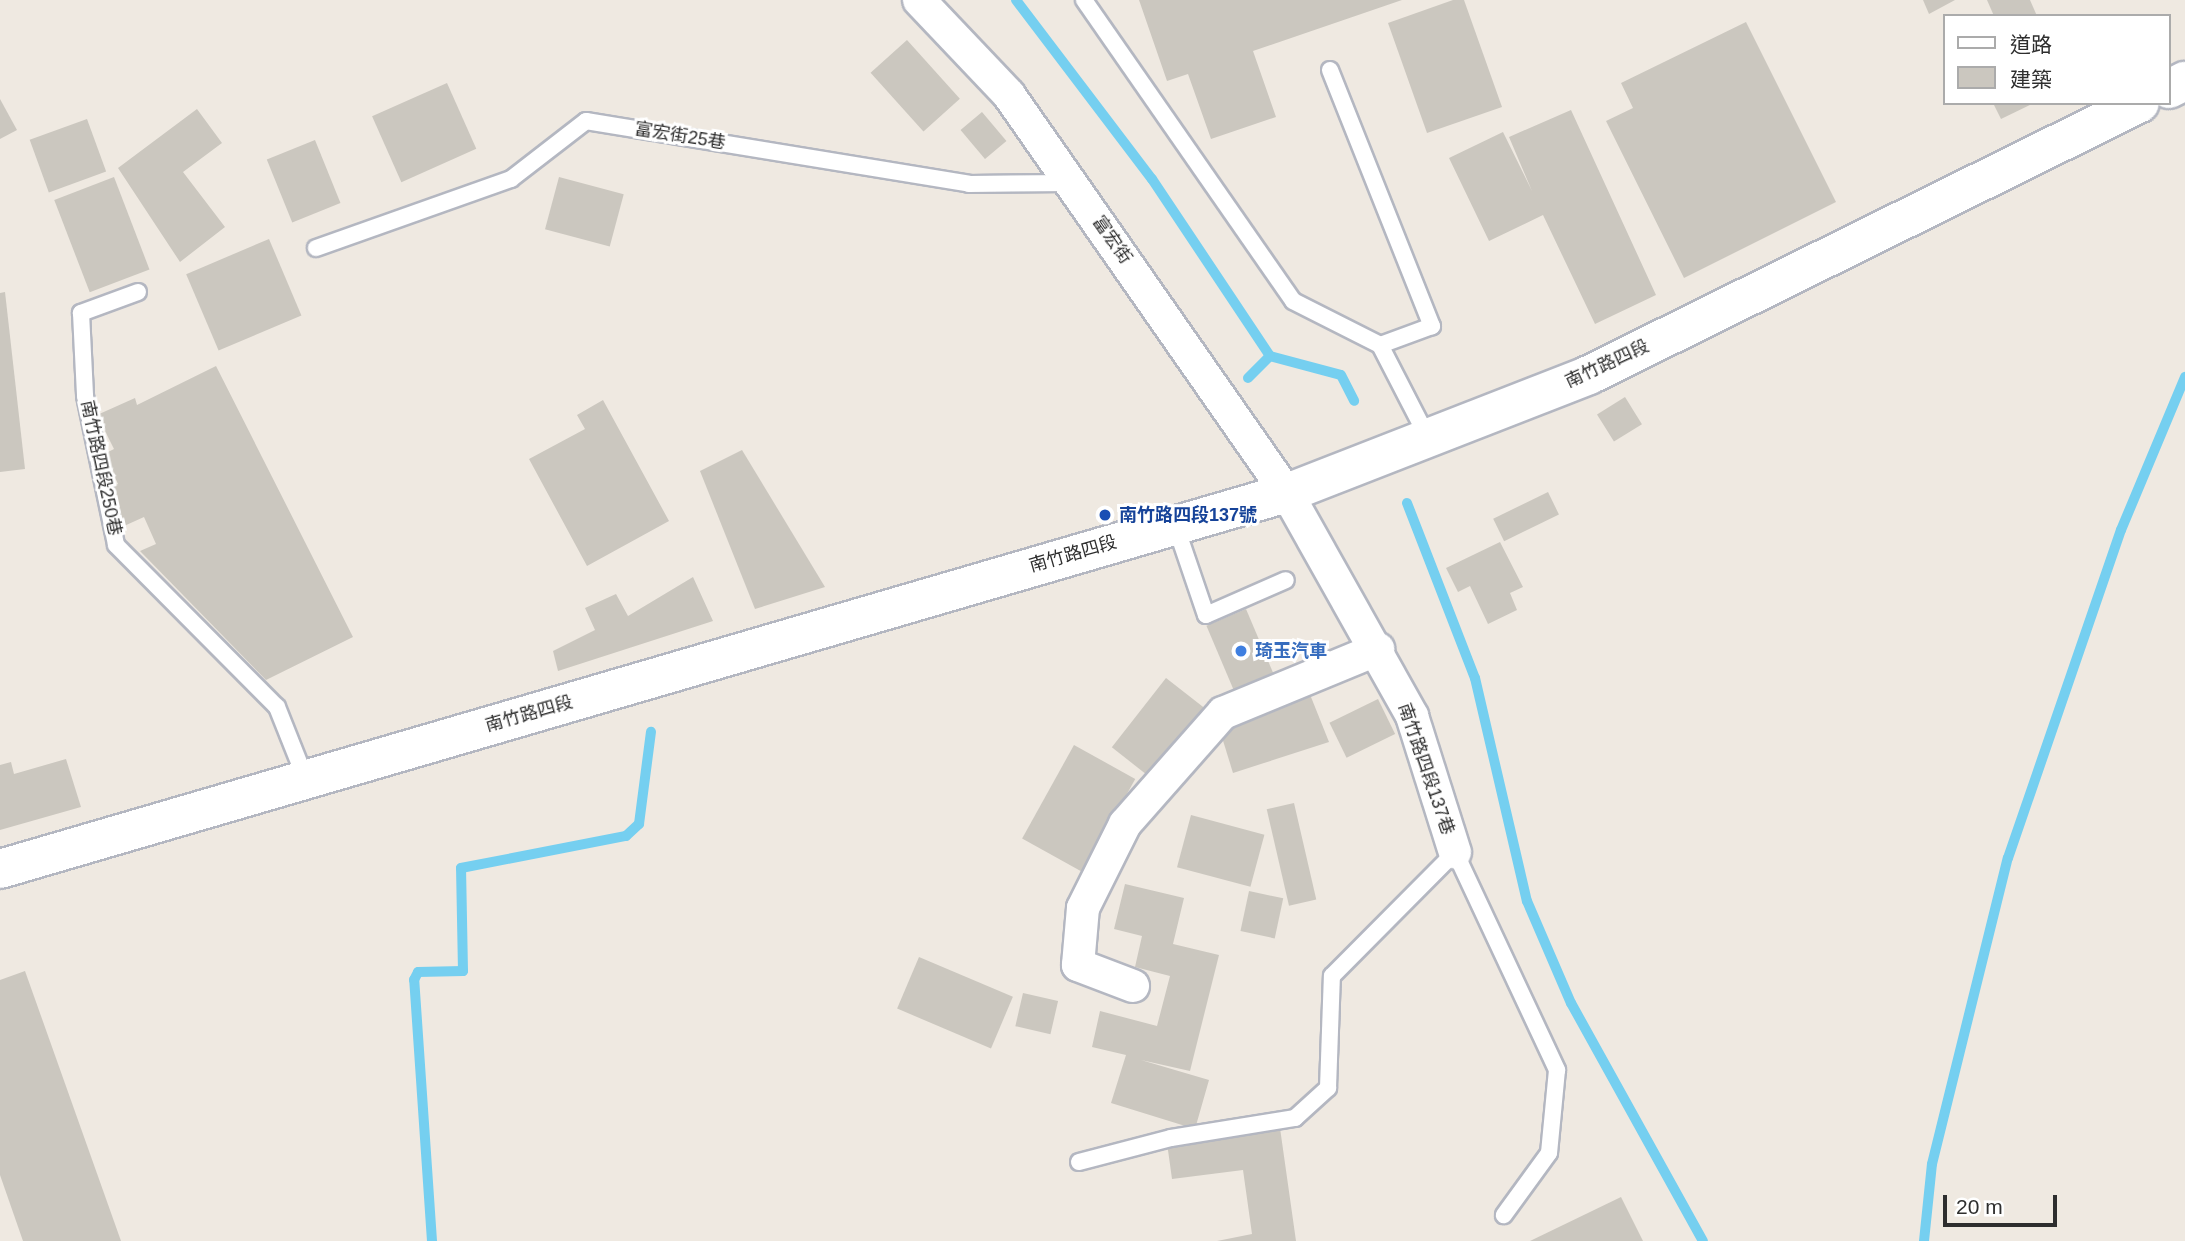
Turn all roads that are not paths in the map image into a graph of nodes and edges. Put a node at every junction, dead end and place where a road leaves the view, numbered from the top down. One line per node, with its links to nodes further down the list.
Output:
1 (919, 0): 5 (street, 富宏街)
2 (1084, 0): 8 (lane)
3 (1330, 70): 8 (lane)
4 (2136, 105): 9 (street, 南竹路四段)
5 (1072, 183): 6 (lane, 富宏街25巷); 10 (street, 富宏街)
6 (316, 248)
7 (138, 292): 14 (lane, 南竹路四段250巷)
8 (1380, 345): 9 (lane)
9 (1428, 438): 10 (street, 南竹路四段)
10 (1287, 493): 11 (street, 南竹路四段); 13 (street, 南竹路四段137巷)
11 (1175, 524): 12 (lane); 14 (street, 南竹路四段)
12 (1286, 580)
13 (1378, 649): 15 (street, 南竹路四段137巷); 17 (street)
14 (306, 780): 16 (street, 南竹路四段)
15 (1455, 852): 18 (lane); 19 (lane)
16 (0, 869)
17 (1133, 986)
18 (1079, 1162)
19 (1504, 1215)

